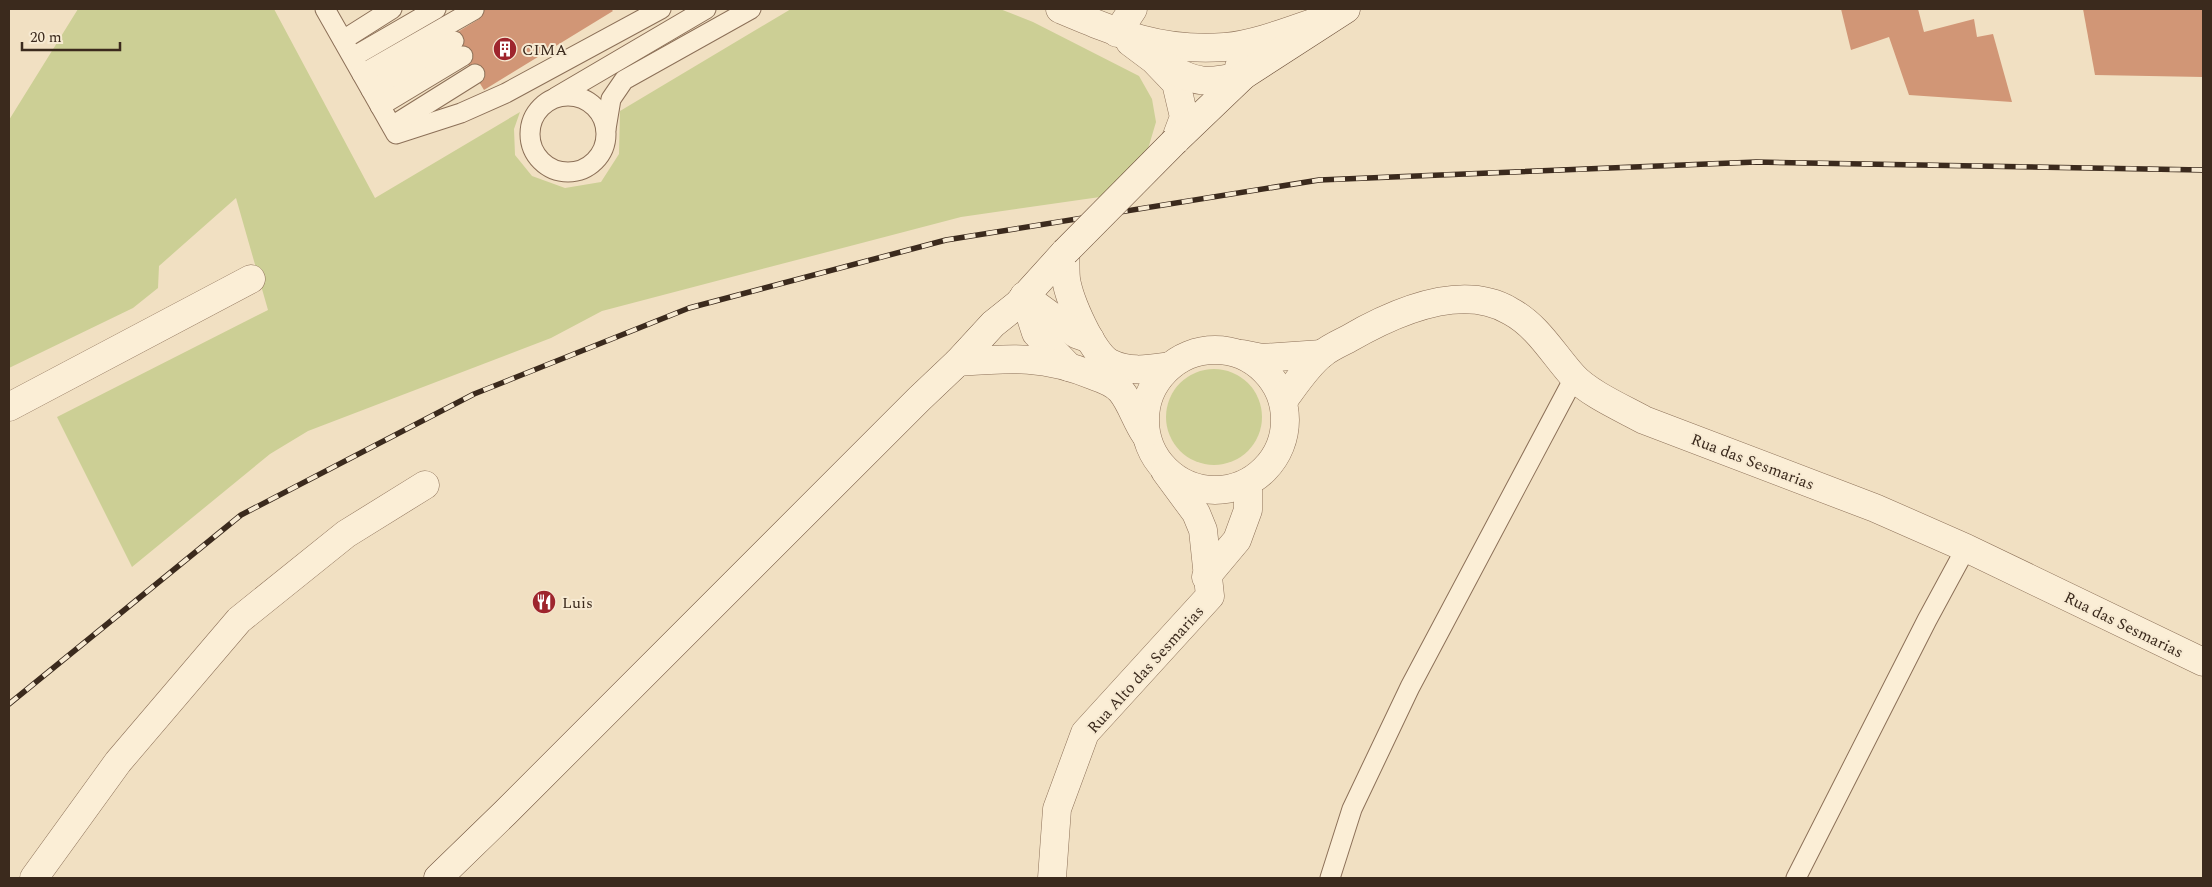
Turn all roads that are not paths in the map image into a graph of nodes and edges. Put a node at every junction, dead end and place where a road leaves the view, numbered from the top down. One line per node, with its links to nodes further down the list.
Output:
1 (325, 9): 12 (lane)
2 (392, 9): 12 (lane)
3 (436, 9): 15 (lane)
4 (661, 9): 21 (lane)
5 (706, 9): 20 (lane)
6 (751, 9): 22 (lane)
7 (1060, 9): 11 (street)
8 (1133, 9): 11 (street)
9 (474, 10): 19 (lane)
10 (1338, 13): 13 (street); 18 (street)
11 (1117, 33): 13 (street); 16 (street)
12 (342, 40): 15 (lane)
13 (1226, 47): 18 (street)
14 (459, 49): 19 (lane)
15 (353, 57): 19 (lane)
16 (1154, 60): 18 (street); 23 (street)
17 (475, 74): 21 (lane)
18 (1244, 76): 23 (street)
19 (371, 90): 21 (lane)
20 (556, 97): 22 (lane); 22 (lane)
21 (392, 126)
22 (606, 130)
23 (1175, 141): 24 (street, bridge)
24 (1065, 252): 26 (street); 27 (street)
25 (251, 279): 35 (street)
26 (1024, 296): 27 (street); 30 (street); 32 (street)
27 (1090, 339): 31 (street)
28 (1221, 350): 29 (street, Rua das Sesmarias); 31 (street); 34 (street)
29 (1322, 354): 33 (street, Rua das Sesmarias); 34 (street, Rua das Sesmarias)
30 (958, 362): 32 (street); 44 (street)
31 (1170, 366): 36 (street)
32 (1069, 367): 36 (street)
33 (1574, 378): 40 (street, Rua das Sesmarias); 46 (lane)
34 (1283, 401): 38 (street)
35 (9, 407)
36 (1146, 436): 37 (street)
37 (1166, 471): 38 (street); 41 (street, Rua Alto das Sesmarias)
38 (1248, 483): 41 (street)
39 (425, 485): 43 (street)
40 (1966, 548): 42 (street, Rua das Sesmarias); 47 (lane)
41 (1206, 577): 45 (street, Rua Alto das Sesmarias)
42 (2203, 662)
43 (34, 878)
44 (438, 878)
45 (1052, 878)
46 (1330, 878)
47 (1796, 878)

